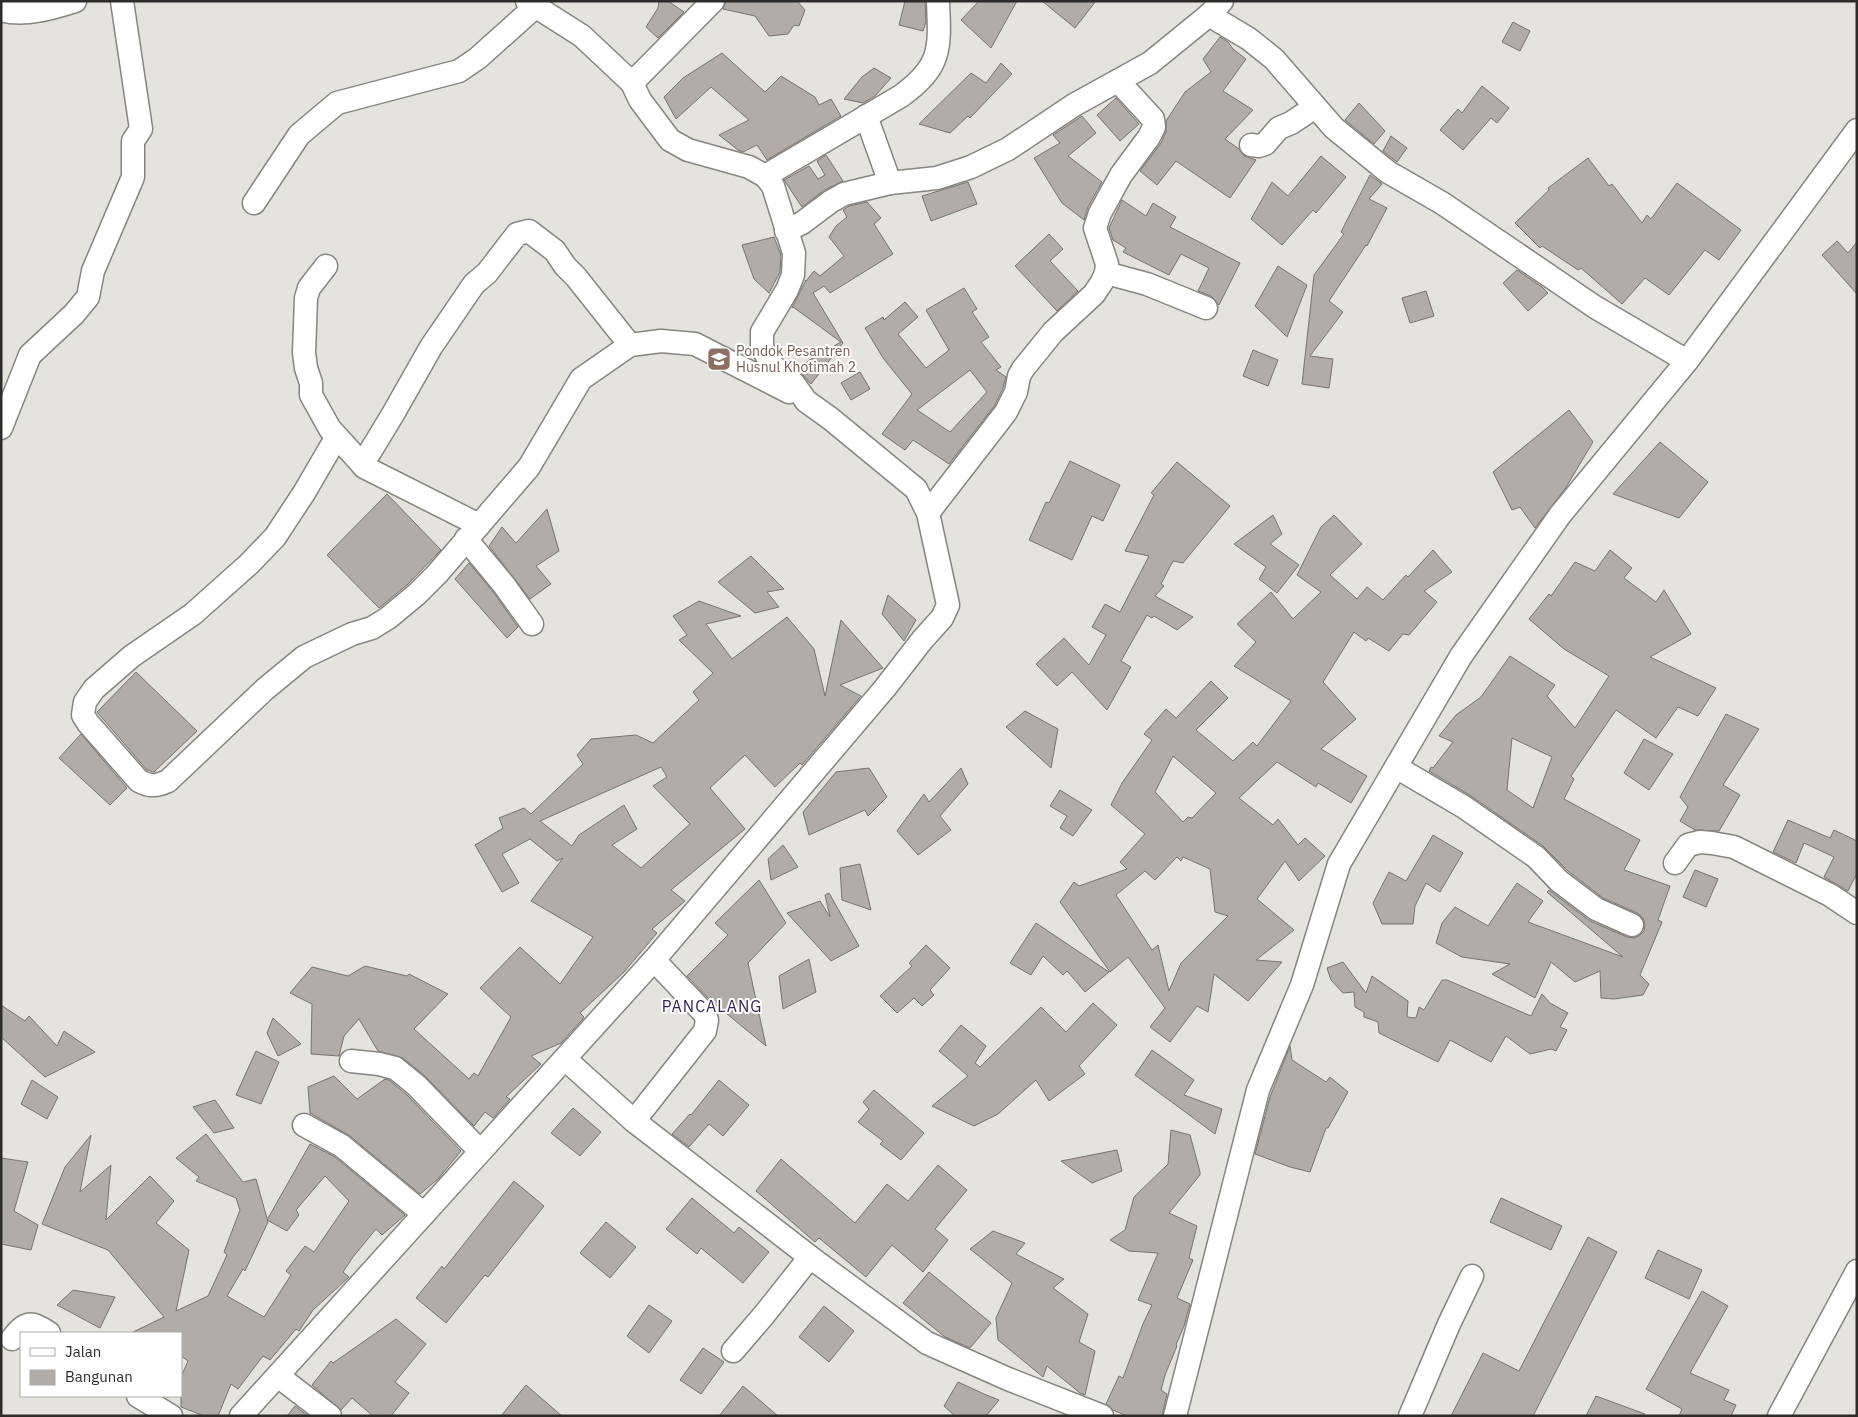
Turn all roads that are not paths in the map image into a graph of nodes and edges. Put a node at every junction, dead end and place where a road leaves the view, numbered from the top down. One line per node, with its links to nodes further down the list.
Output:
1 (75, 1): 7 (street)
2 (122, 1): 24 (street)
3 (713, 1): 9 (street)
4 (938, 1): 11 (street)
5 (532, 4): 9 (street); 16 (street)
6 (1215, 8): 8 (street); 10 (street)
7 (1, 10)
8 (1118, 81): 15 (street); 19 (street)
9 (632, 83): 14 (street)
10 (1316, 107): 13 (street); 22 (street)
11 (866, 116): 14 (street); 15 (street)
12 (1857, 130): 22 (street)
13 (1252, 145)
14 (765, 176): 17 (street)
15 (890, 183): 17 (street)
16 (254, 204)
17 (786, 231): 23 (street)
18 (326, 266): 25 (street)
19 (1106, 274): 20 (street); 27 (street)
20 (1206, 308)
21 (630, 346): 23 (street); 26 (street); 28 (street)
22 (1688, 361): 30 (street)
23 (806, 402): 27 (street)
24 (1, 428)
25 (336, 438): 26 (street); 28 (street)
26 (361, 463): 28 (street)
27 (928, 513): 34 (street)
28 (473, 532): 29 (street)
29 (532, 624)
30 (1396, 767): 33 (street); 54 (street)
31 (1675, 862): 32 (street)
32 (1857, 913)
33 (1632, 925)
34 (654, 960): 35 (street); 37 (street)
35 (565, 1059): 37 (street); 39 (street)
36 (351, 1061): 39 (street)
37 (634, 1121): 41 (street)
38 (304, 1125): 40 (street)
39 (480, 1151): 40 (street)
40 (424, 1214): 47 (street)
41 (810, 1257): 46 (street); 49 (street)
42 (1857, 1271): 56 (street)
43 (1472, 1276): 55 (street)
44 (46, 1332): 45 (street)
45 (12, 1339)
46 (733, 1351)
47 (278, 1376): 51 (street); 52 (street)
48 (140, 1397): 50 (street)
49 (1065, 1409): 53 (street)
50 (171, 1416)
51 (241, 1416)
52 (330, 1416)
53 (1102, 1416)
54 (1175, 1416)
55 (1410, 1416)
56 (1779, 1416)

